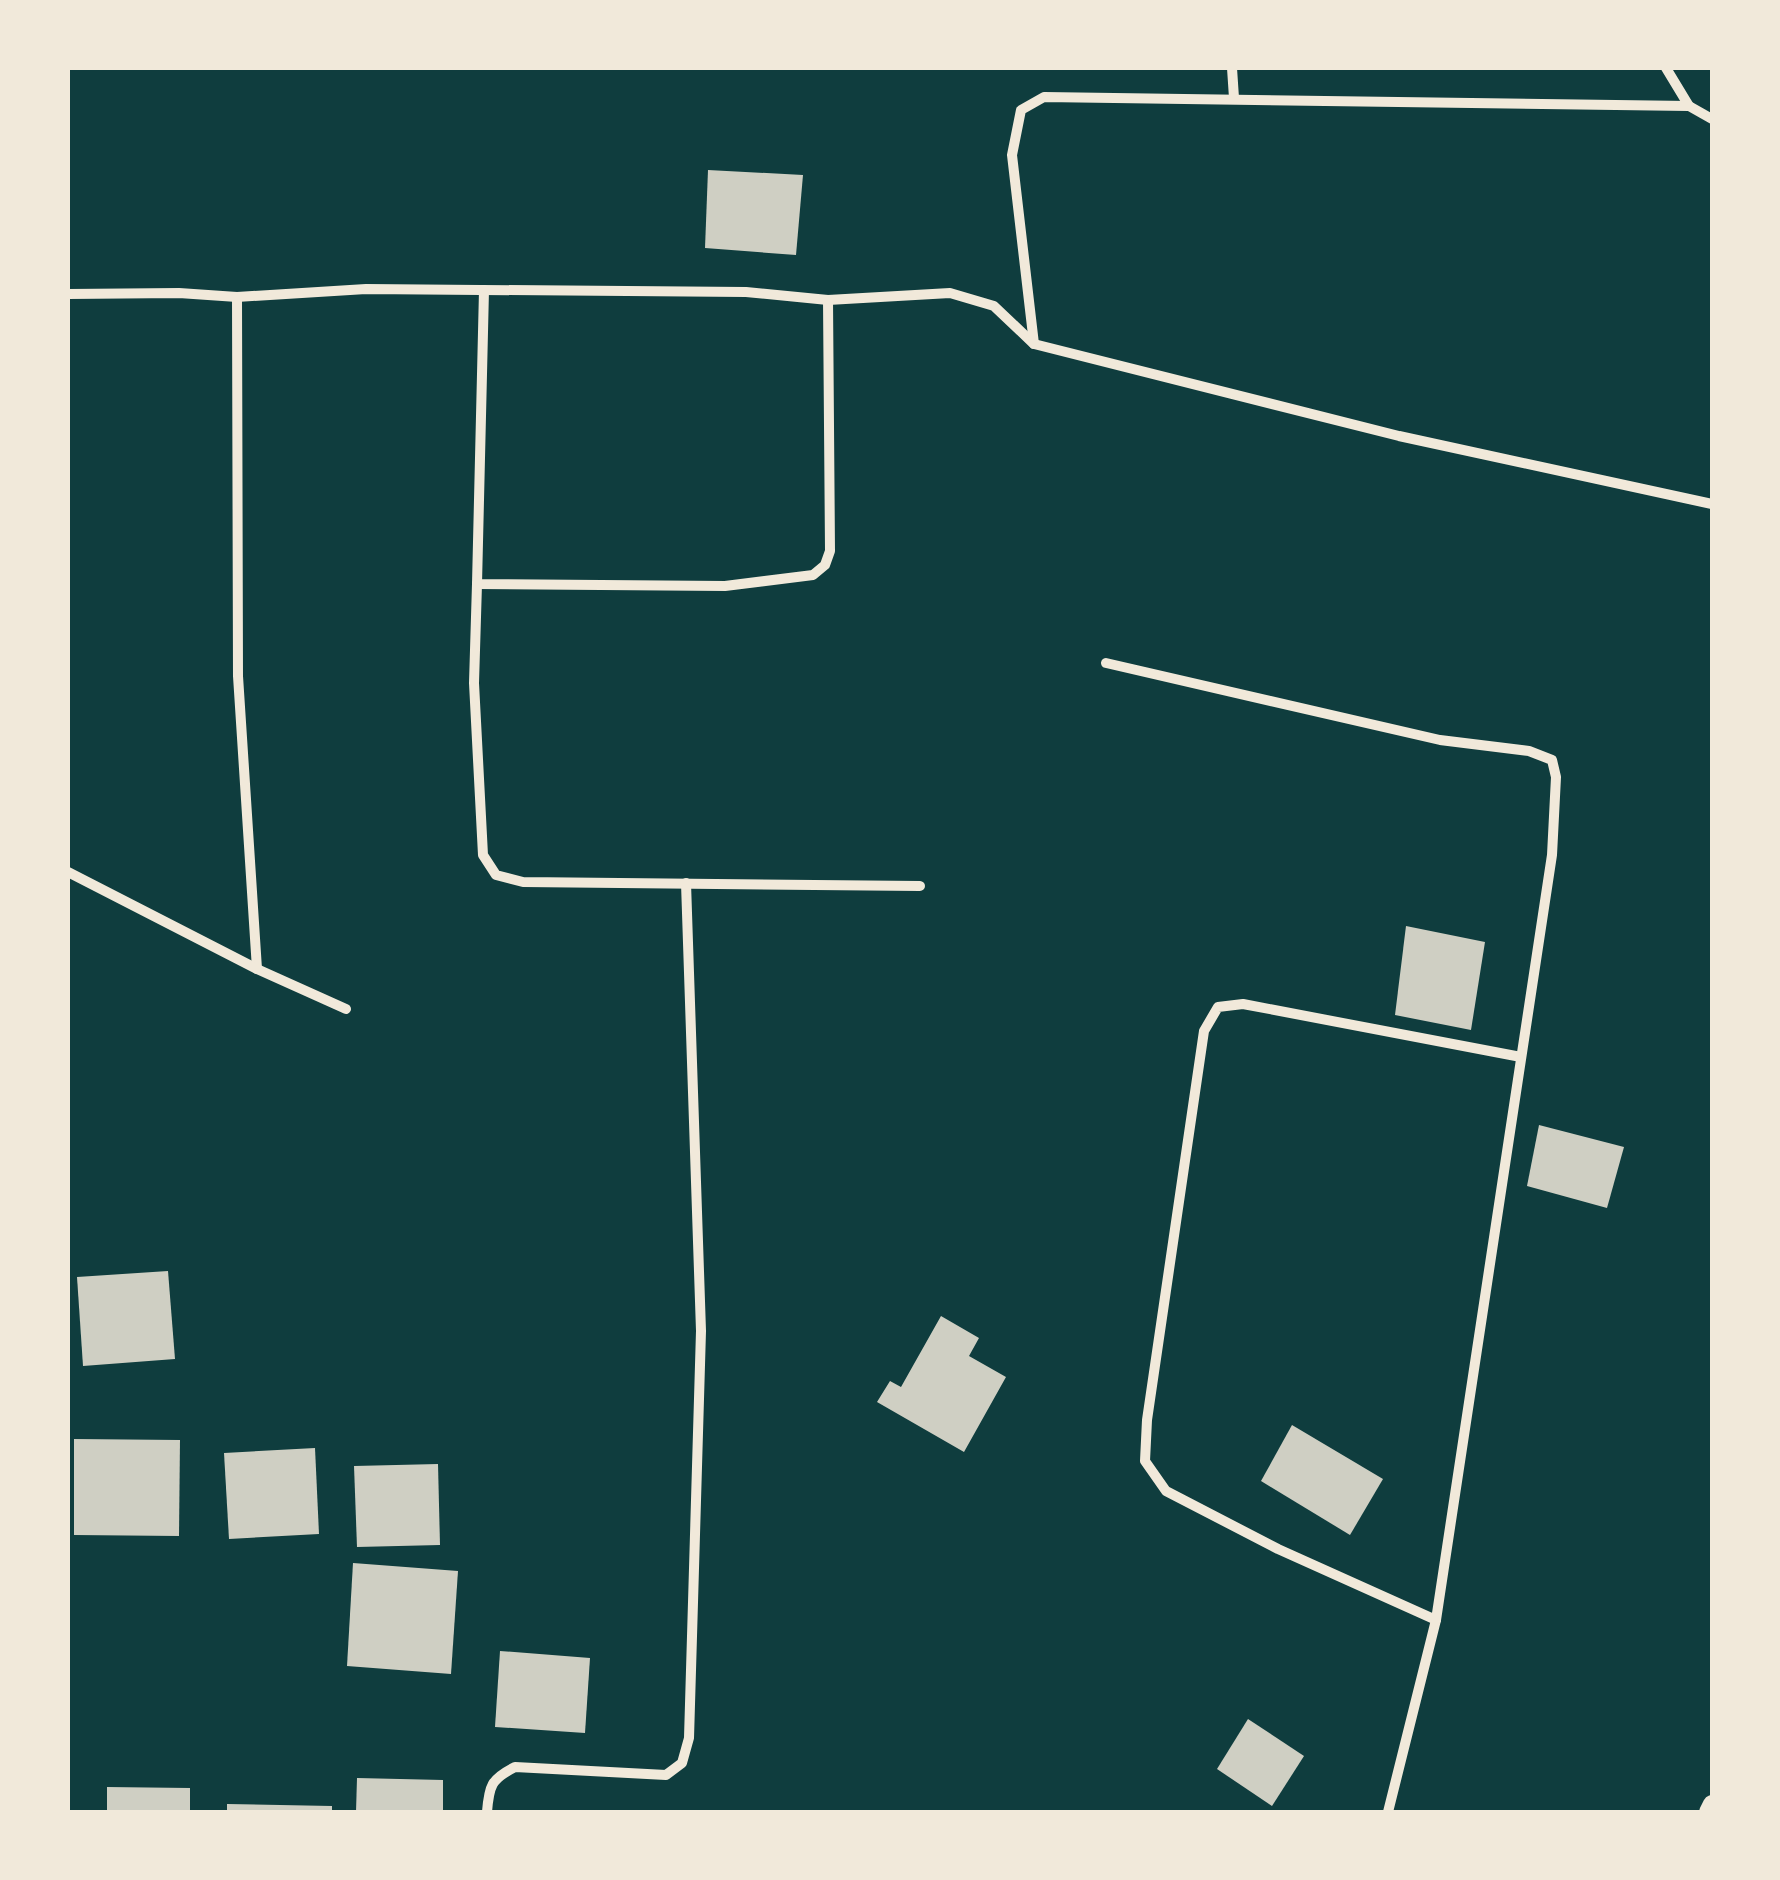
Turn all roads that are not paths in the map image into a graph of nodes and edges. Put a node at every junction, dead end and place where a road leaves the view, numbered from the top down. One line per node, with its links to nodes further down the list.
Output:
1 (1232, 68): 3 (street)
2 (1666, 68): 4 (street)
3 (1234, 98): 4 (street); 10 (street)
4 (1690, 106): 5 (street)
5 (1712, 118)
6 (484, 290): 8 (street); 9 (street); 12 (street)
7 (68, 294): 8 (street)
8 (237, 297): 17 (street)
9 (828, 300): 10 (street); 12 (street)
10 (1034, 344): 11 (street)
11 (1712, 504)
12 (477, 584): 15 (street)
13 (1106, 663): 19 (street)
14 (68, 872): 17 (street)
15 (686, 884): 16 (street); 22 (street)
16 (920, 886)
17 (257, 969): 18 (street)
18 (346, 1009)
19 (1521, 1057): 20 (street); 20 (street)
20 (1436, 1620): 23 (street)
21 (1712, 1804): 24 (street)
22 (486, 1812)
23 (1388, 1812)
24 (1708, 1812)

